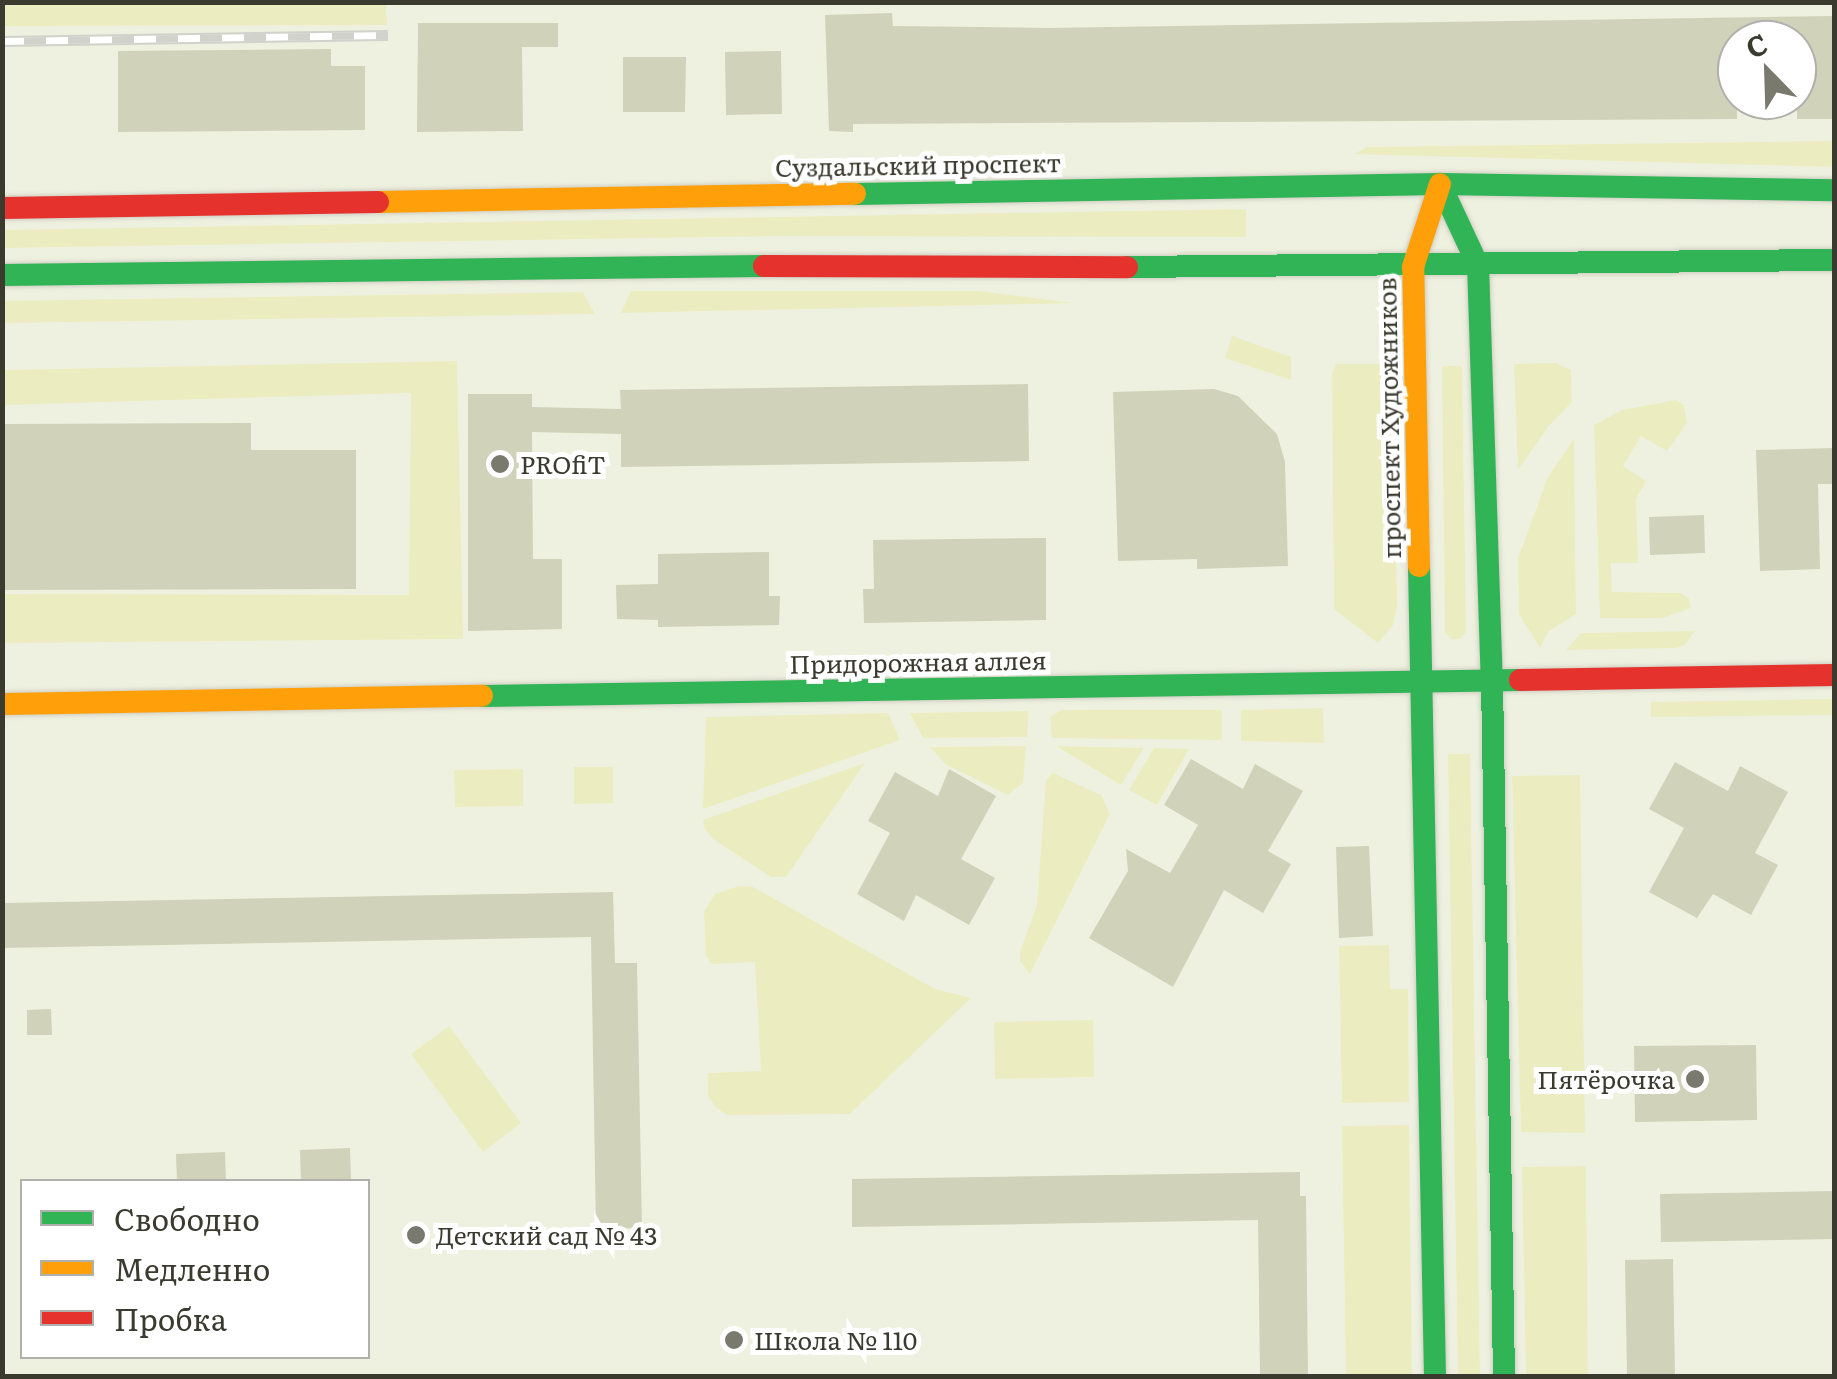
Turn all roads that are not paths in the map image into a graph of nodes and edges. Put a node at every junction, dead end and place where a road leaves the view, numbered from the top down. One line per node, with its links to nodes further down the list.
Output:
1 (1440, 184): 2 (street, Суздальский проспект); 3 (street, Суздальский проспект); 5 (street); 6 (street, проспект Художников)
2 (1834, 190)
3 (2, 208)
4 (1834, 260): 5 (street)
5 (1478, 265): 6 (street); 9 (street)
6 (1414, 267): 7 (street); 10 (street, проспект Художников)
7 (2, 275)
8 (1834, 675): 9 (street, Придорожная аллея)
9 (1492, 680): 10 (street, Придорожная аллея); 13 (street)
10 (1422, 682): 11 (street, Придорожная аллея); 12 (street, проспект Художников)
11 (2, 704)
12 (1435, 1376)
13 (1504, 1376)

